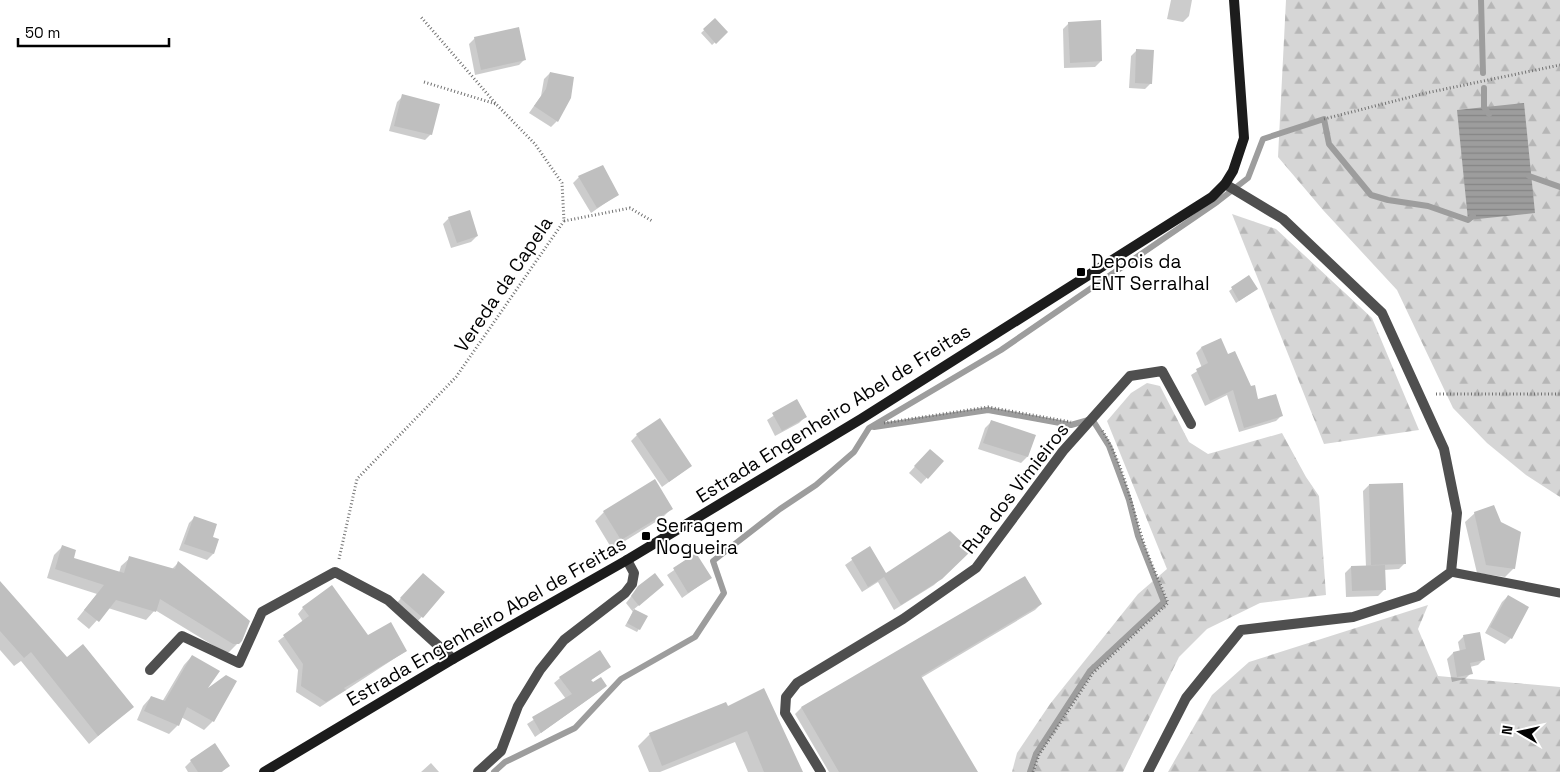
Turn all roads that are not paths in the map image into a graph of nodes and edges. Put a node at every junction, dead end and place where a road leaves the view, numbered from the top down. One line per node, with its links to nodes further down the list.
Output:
1 (1234, 0): 2 (main road, Estrada Engenheiro Abel de Freitas)
2 (1227, 184): 4 (main road, Estrada Engenheiro Abel de Freitas); 5 (street)
3 (1191, 424): 11 (street, Rua dos Vimieiros)
4 (627, 560): 7 (main road, Estrada Engenheiro Abel de Freitas); 10 (street)
5 (1451, 572): 6 (lane); 12 (street)
6 (1560, 594)
7 (453, 659): 8 (street); 9 (main road, Estrada Engenheiro Abel de Freitas)
8 (150, 670)
9 (264, 772)
10 (478, 772)
11 (821, 772)
12 (1148, 772)

